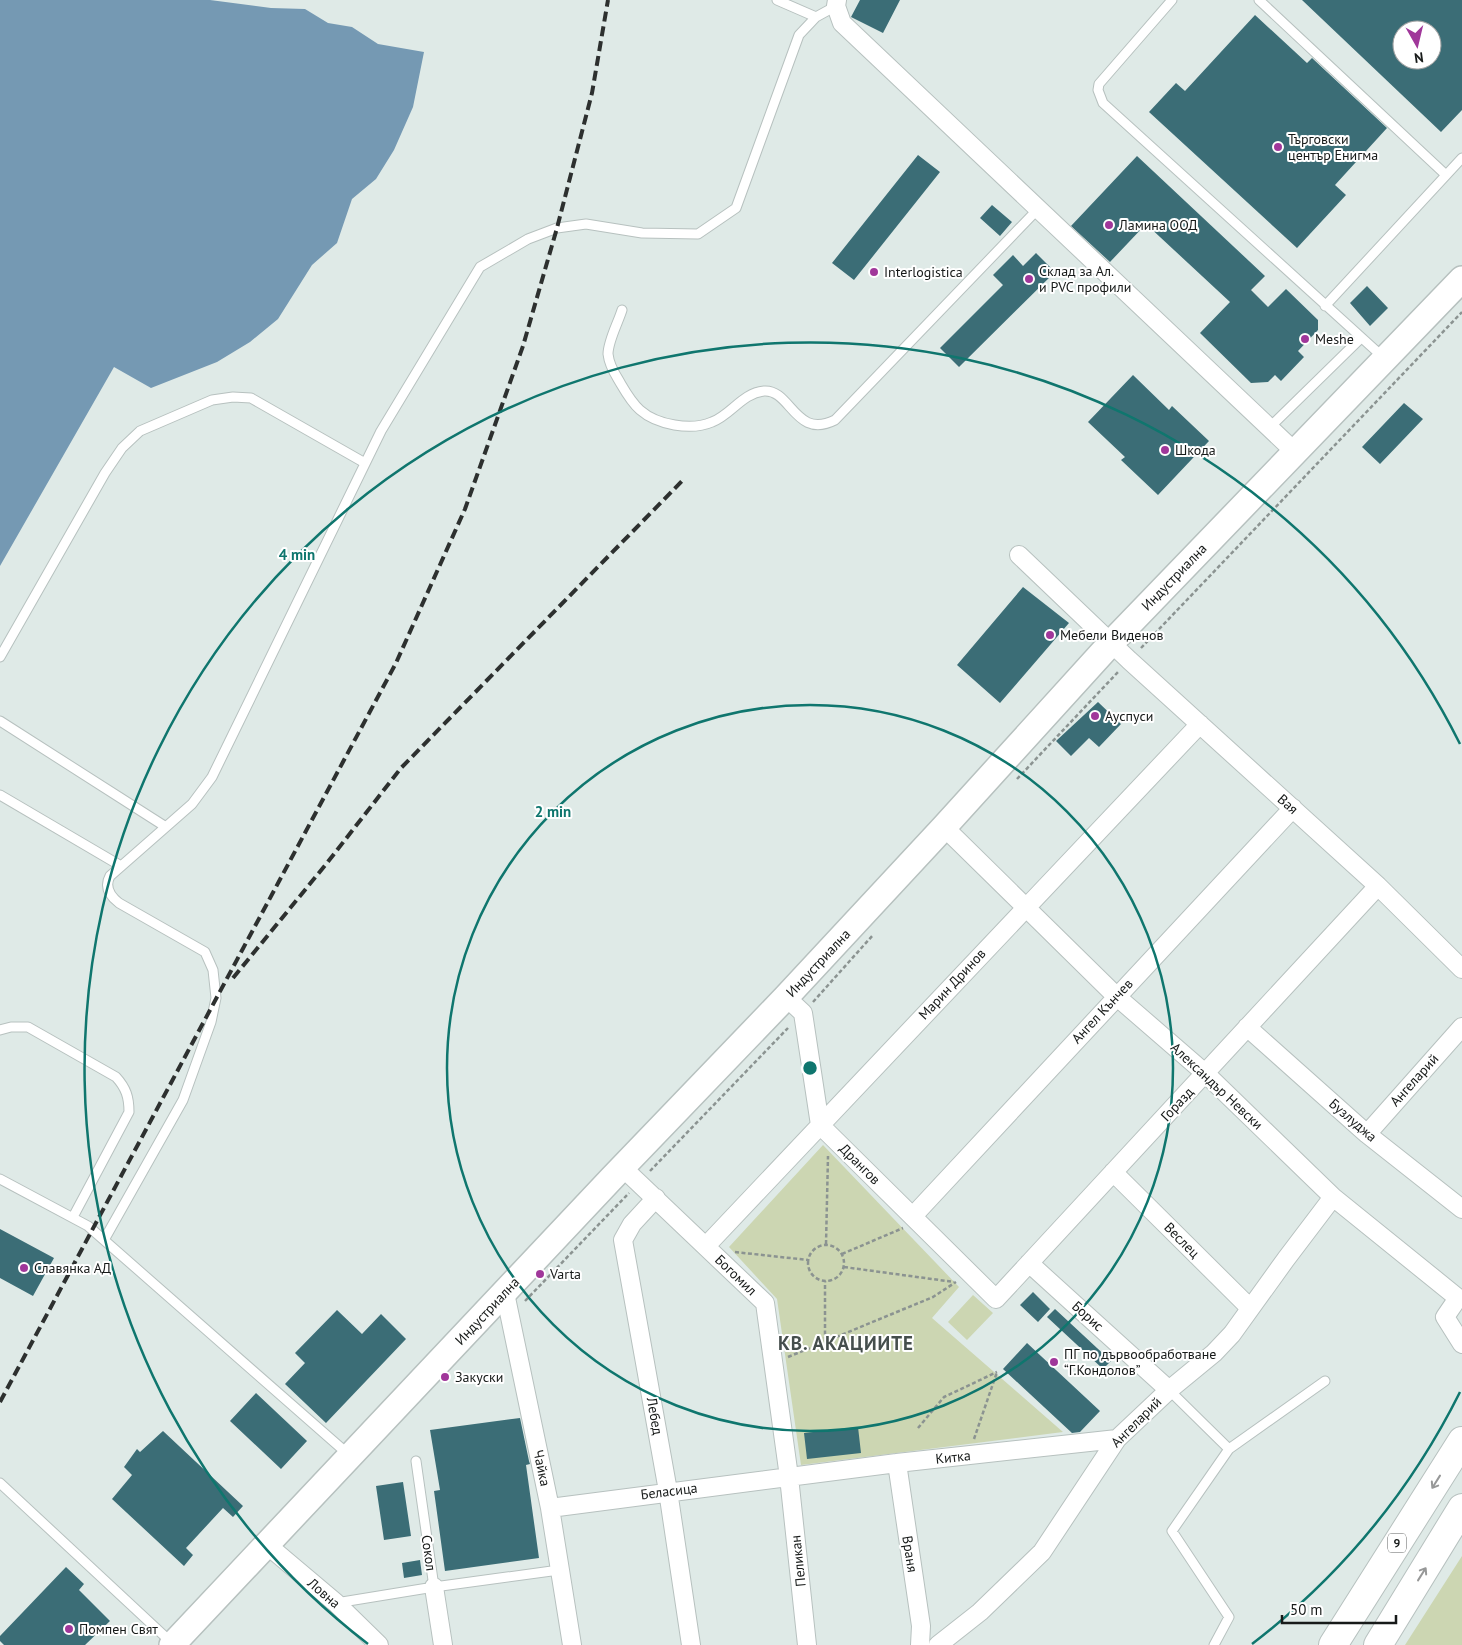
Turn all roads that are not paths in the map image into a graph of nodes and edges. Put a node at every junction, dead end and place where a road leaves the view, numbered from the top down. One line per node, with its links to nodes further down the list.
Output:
1 (777, 0): 5 (lane)
2 (1172, 0): 10 (lane)
3 (1259, 0): 7 (lane)
4 (837, 3): 5 (lane); 8 (street)
5 (816, 18): 16 (lane)
6 (1462, 158): 7 (lane)
7 (1446, 175): 10 (lane)
8 (1038, 208): 11 (lane); 14 (street)
9 (1462, 279): 13 (main road, Индустриална)
10 (1325, 306): 12 (lane)
11 (622, 310)
12 (1361, 338): 13 (lane); 14 (lane)
13 (1386, 359): 15 (main road, Индустриална)
14 (1270, 428): 15 (street)
15 (1295, 452): 18 (main road, Индустриална)
16 (365, 463): 19 (lane); 24 (lane)
17 (1019, 555): 18 (street, Вая)
18 (1112, 642): 21 (street, Вая); 25 (main road, Индустриална)
19 (0, 657)
20 (0, 721): 24 (lane)
21 (1200, 724): 23 (street, Вая); 28 (street, Марин Дринов)
22 (0, 796): 26 (lane)
23 (1293, 808): 27 (street, Вая); 31 (street, Ангел Кънчев)
24 (166, 827): 26 (lane)
25 (944, 827): 28 (street, Александър Невски); 30 (main road, Индустриална)
26 (121, 866): 46 (lane)
27 (1378, 886): 29 (street, Вая); 32 (street, Горазд)
28 (1025, 908): 31 (street, Александър Невски); 36 (street, Марин Дринов)
29 (1462, 969)
30 (786, 996): 36 (street); 38 (main road, Индустриална)
31 (1116, 996): 35 (street, Александър Невски); 45 (street, Ангел Кънчев)
32 (1247, 1027): 35 (street, Горазд); 37 (street, Бузлуджа)
33 (1462, 1027): 37 (street, Ангеларий)
34 (0, 1030): 44 (lane)
35 (1206, 1074): 39 (street, Горазд); 41 (street, Александър Невски)
36 (824, 1129): 45 (street, Дрангов); 47 (street, Марин Дринов)
37 (1367, 1134): 43 (street, Бузлуджа)
38 (622, 1167): 42 (street, Богомил); 49 (main road, Индустриална)
39 (1113, 1172): 48 (street, Горазд); 51 (street, Веслец)
40 (0, 1179): 44 (lane)
41 (1334, 1197): 51 (street, Ангеларий); 52 (street, Александър Невски)
42 (656, 1198): 47 (street, Богомил); 63 (street, Лебед)
43 (1462, 1209)
44 (73, 1217): 46 (lane)
45 (915, 1219): 50 (street, Дрангов)
46 (104, 1240): 58 (lane)
47 (708, 1247): 61 (street, Богомил)
48 (1029, 1262): 50 (street, Горазд); 54 (street, Борис)
49 (505, 1293): 58 (main road, Индустриална); 64 (street, Чайка)
50 (996, 1299)
51 (1250, 1308): 54 (street, Ангеларий)
52 (1462, 1344)
53 (1325, 1381): 57 (lane)
54 (1169, 1390): 55 (street, Ангеларий); 57 (lane)
55 (1117, 1439): 60 (street, Китка); 77 (street, Ангеларий)
56 (1462, 1441): 79 (highway, 9, one-way to 79)
57 (1230, 1450): 78 (lane)
58 (349, 1456): 66 (main road, Индустриална)
59 (416, 1461): 68 (lane, Сокол)
60 (896, 1463): 61 (street, Китка); 76 (street, Враня)
61 (789, 1477): 63 (street, Беласица); 75 (street, Пеликан)
62 (0, 1482): 70 (lane)
63 (668, 1491): 64 (street, Беласица); 74 (street, Лебед)
64 (550, 1508): 67 (street, Чайка)
65 (1462, 1508): 80 (highway, one-way to 65)
66 (266, 1544): 69 (street, Ловна); 70 (main road, Индустриална)
67 (559, 1570): 68 (lane); 73 (street, Чайка)
68 (434, 1587): 69 (lane); 72 (street, Сокол)
69 (336, 1603): 71 (street, Ловна)
70 (172, 1644)
71 (379, 1645)
72 (443, 1645)
73 (572, 1645)
74 (691, 1645)
75 (807, 1645)
76 (920, 1645)
77 (938, 1645)
78 (1214, 1645)
79 (1333, 1645)
80 (1378, 1645)

